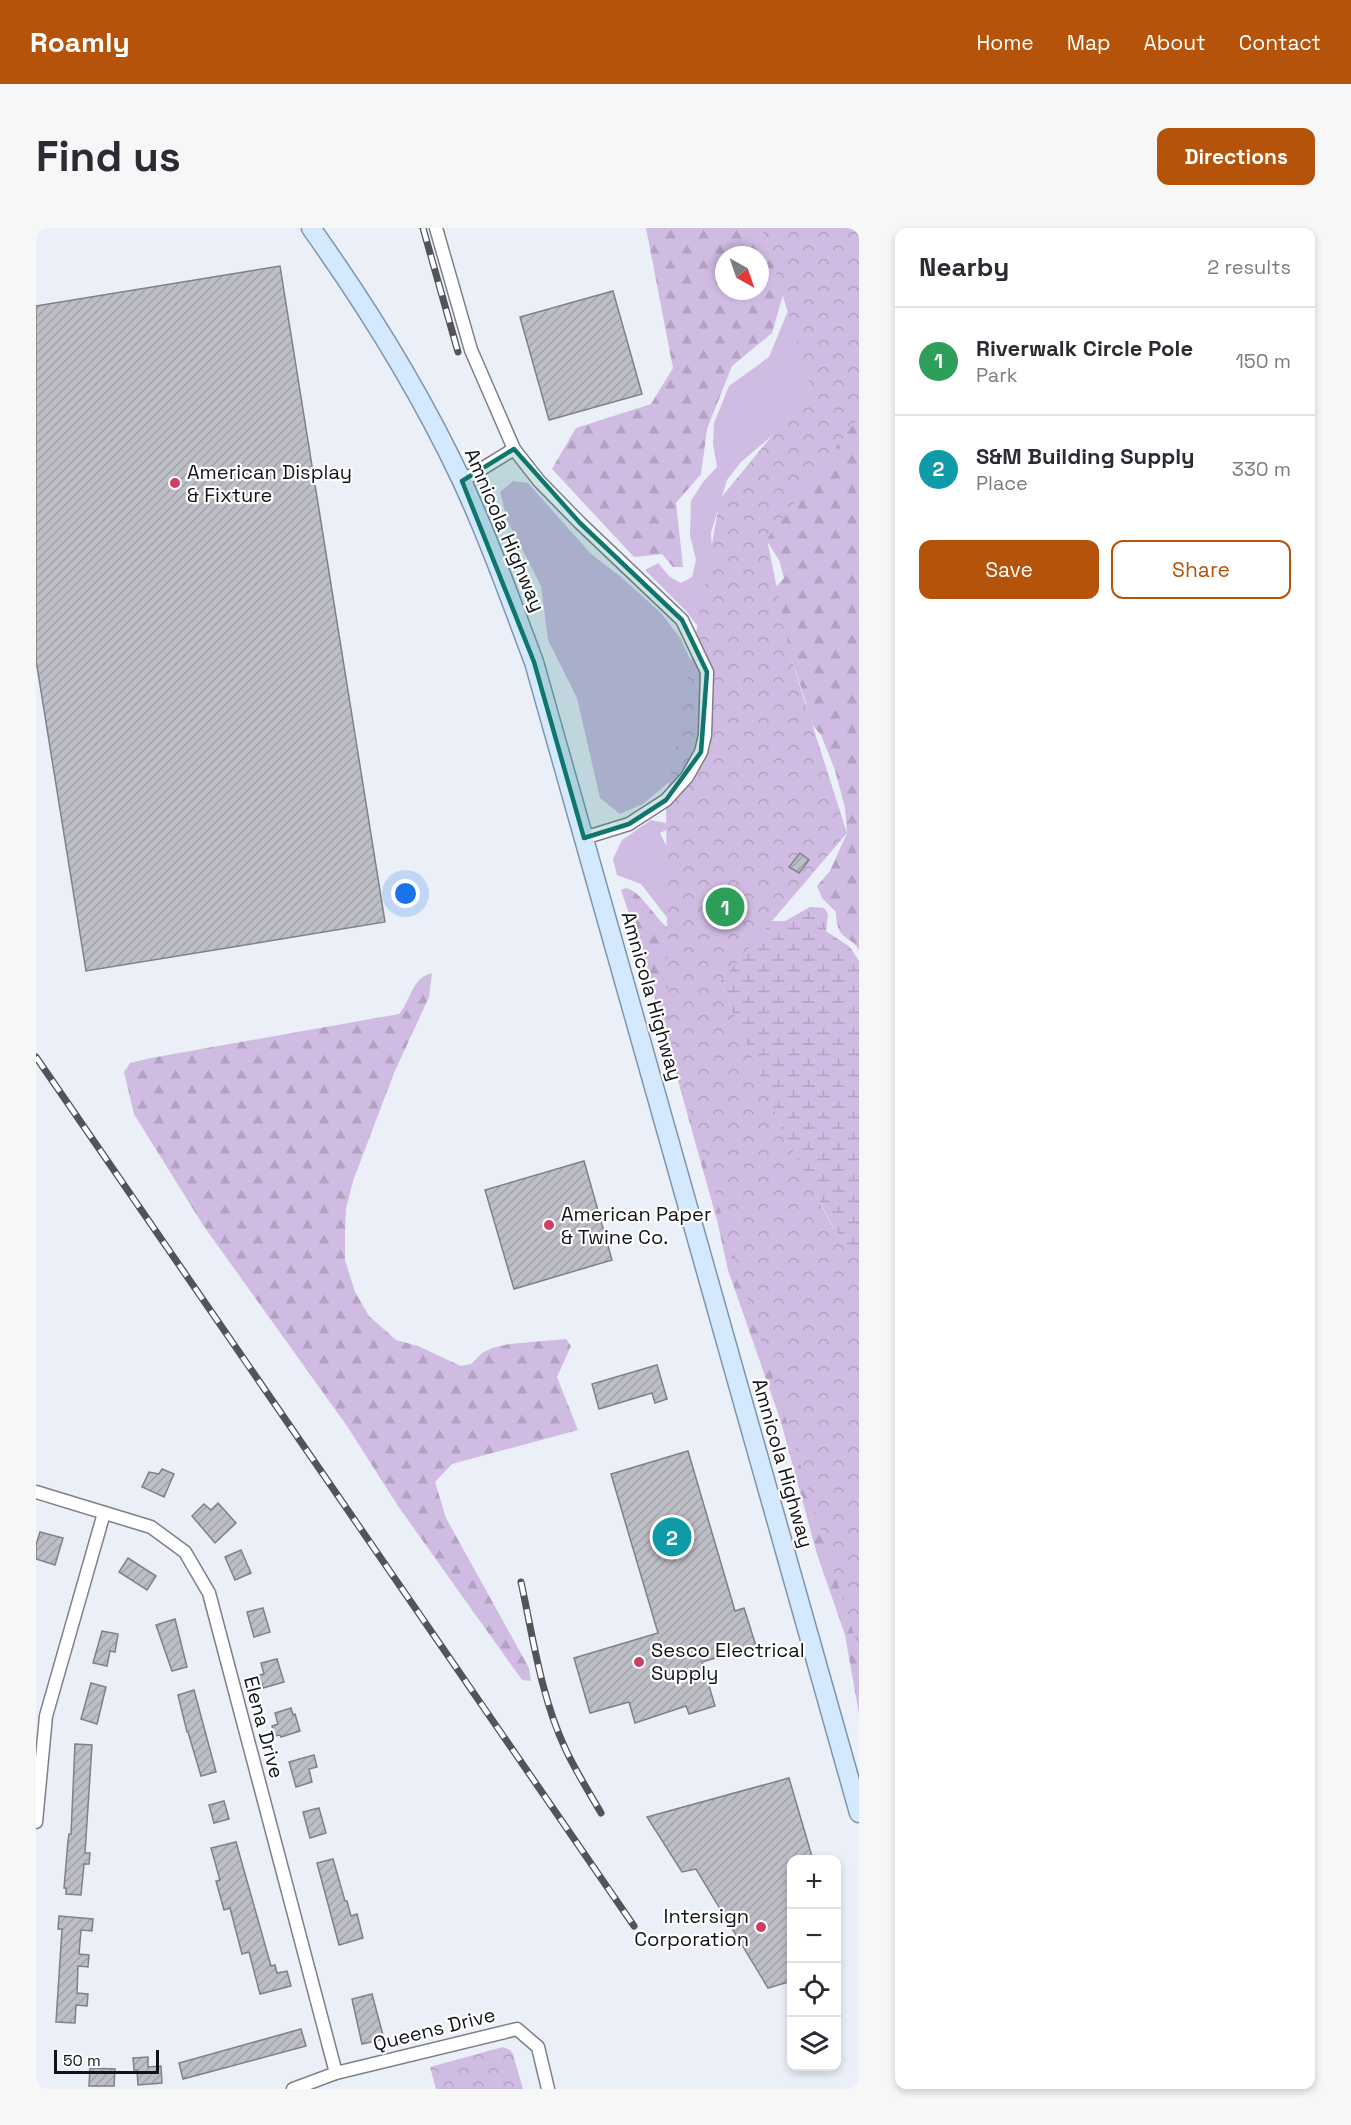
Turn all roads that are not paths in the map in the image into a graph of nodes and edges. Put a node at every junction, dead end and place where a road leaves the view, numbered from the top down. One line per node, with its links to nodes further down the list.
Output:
1 (311, 228): 4 (main road, Amnicola Highway)
2 (436, 228): 3 (street)
3 (514, 449): 4 (street); 5 (street)
4 (462, 481): 5 (main road, Amnicola Highway)
5 (584, 838): 8 (main road, Amnicola Highway)
6 (36, 1492): 7 (street, Elena Drive)
7 (104, 1513): 9 (street); 10 (street, Elena Drive)
8 (859, 1813)
9 (36, 1822)
10 (336, 2073): 11 (street, Queens Drive); 12 (street, Queens Drive)
11 (293, 2089)
12 (548, 2089)

